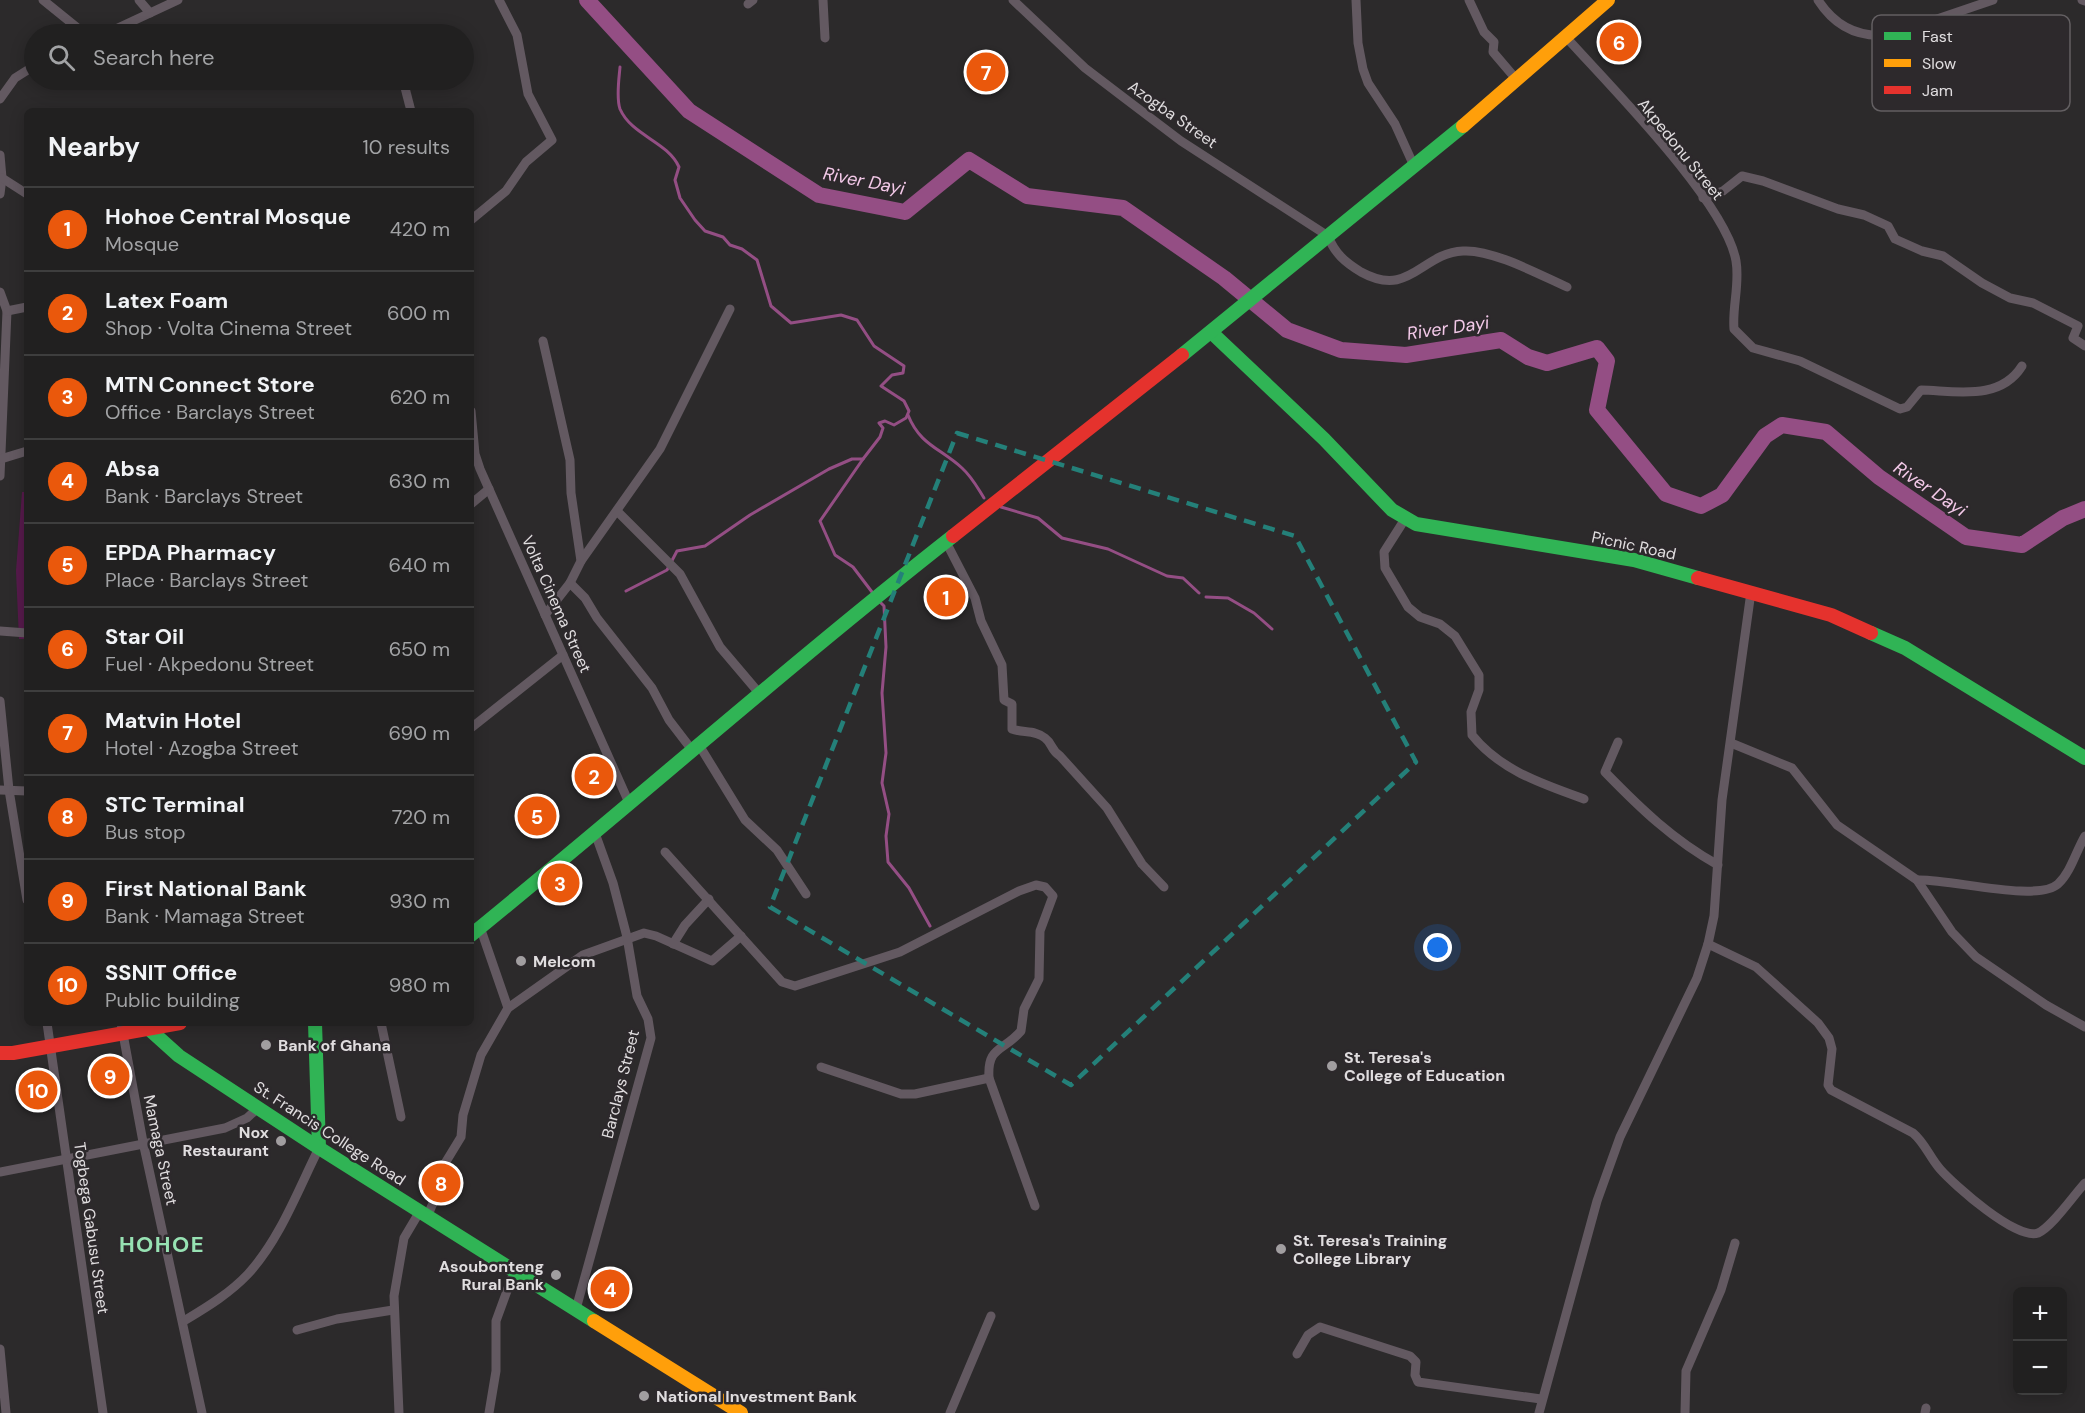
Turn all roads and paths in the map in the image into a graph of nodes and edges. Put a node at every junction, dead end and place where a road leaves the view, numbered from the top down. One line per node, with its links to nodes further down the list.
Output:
1 (43, 0): 15 (street)
2 (139, 0): 13 (street)
3 (178, 0): 13 (street)
4 (499, 0): 31 (street)
5 (823, 0): 19 (street)
6 (1013, 0): 32 (street, Azogba Street)
7 (1356, 0): 26 (street)
8 (1469, 0): 21 (street)
9 (1608, 0): 17 (main road)
10 (1818, 0): 18 (street)
11 (1993, 0): 12 (street)
12 (1970, 3): 14 (street)
13 (150, 13): 16 (street)
14 (1940, 15)
15 (73, 24)
16 (126, 24)
17 (1565, 36): 21 (main road); 30 (street, Akpedonu Street)
18 (1872, 36)
19 (825, 38)
20 (24, 72): 23 (street)
21 (1516, 79): 26 (main road)
22 (406, 90): 24 (street)
23 (0, 99)
24 (410, 108)
25 (0, 155): 27 (street)
26 (1414, 166): 32 (main road)
27 (2, 178): 28 (street); 29 (street)
28 (24, 192)
29 (0, 194)
30 (1703, 198): 40 (street); 41 (street, Akpedonu Street)
31 (474, 218)
32 (1328, 236): 33 (street); 38 (main road)
33 (1567, 287)
34 (0, 292): 37 (street)
35 (24, 308): 37 (street)
36 (730, 309): 48 (street)
37 (7, 311): 44 (street)
38 (1211, 332): 49 (main road, Picnic Road); 50 (main road)
39 (543, 341): 51 (street)
40 (2085, 346)
41 (2022, 366)
42 (474, 443): 46 (street, Volta Cinema Street)
43 (24, 452): 44 (street)
44 (1, 459): 45 (street)
45 (0, 476)
46 (489, 489): 47 (street); 54 (street, Volta Cinema Street)
47 (474, 502)
48 (617, 511): 51 (street); 58 (street)
49 (1405, 519): 53 (main road, Picnic Road); 67 (street)
50 (945, 540): 58 (main road); 75 (street)
51 (581, 561): 52 (street)
52 (570, 583): 54 (street); 63 (street)
53 (1751, 592): 62 (street); 64 (main road, Picnic Road)
54 (545, 615): 57 (street, Volta Cinema Street)
55 (0, 631): 56 (street)
56 (24, 633)
57 (563, 655): 60 (street); 68 (street, Volta Cinema Street)
58 (759, 693): 63 (main road)
59 (0, 701): 65 (street)
60 (474, 726)
61 (1618, 742): 72 (street)
62 (1731, 743): 72 (street); 73 (street)
63 (695, 748): 68 (main road); 76 (street)
64 (2085, 758)
65 (4, 790): 66 (street); 74 (street)
66 (24, 791)
67 (1584, 799)
68 (630, 805): 69 (main road)
69 (595, 833): 78 (main road); 80 (street, Barclays Street)
70 (2085, 836): 73 (street)
71 (665, 852): 77 (street)
72 (1718, 865): 82 (street)
73 (1917, 880): 88 (street)
74 (24, 886)
75 (1164, 887)
76 (806, 894)
77 (709, 899): 79 (street); 81 (street)
78 (476, 931): 83 (street)
79 (741, 936): 81 (street); 95 (street)
80 (627, 937): 81 (street); 83 (street); 107 (street, Barclays Street)
81 (673, 944)
82 (1708, 944): 102 (street); 114 (street)
83 (508, 1008): 104 (street)
84 (48, 1026): 91 (street, Togbega Gabusu Street)
85 (164, 1026): 90 (main road)
86 (315, 1026): 99 (main road)
87 (382, 1026): 97 (street)
88 (2085, 1027)
89 (122, 1028): 90 (main road); 91 (main road); 98 (street, Mamaga Street)
90 (149, 1029): 96 (main road, St. Francis College Road)
91 (51, 1047): 92 (main road); 100 (street, Togbega Gabusu Street)
92 (6, 1053): 93 (main road)
93 (0, 1062)
94 (820, 1067): 95 (street)
95 (989, 1078): 103 (street)
96 (259, 1107): 98 (street); 99 (main road, St. Francis College Road)
97 (401, 1117)
98 (143, 1142): 100 (street); 110 (street, Mamaga Street)
99 (319, 1148): 104 (main road, St. Francis College Road); 110 (street)
100 (67, 1158): 101 (street); 116 (street, Togbega Gabusu Street)
101 (0, 1172)
102 (2085, 1183)
103 (1035, 1206)
104 (424, 1213): 106 (main road, St. Francis College Road); 108 (street)
105 (1735, 1243): 123 (street)
106 (515, 1269): 107 (main road, St. Francis College Road); 119 (street)
107 (576, 1309): 120 (main road, St. Francis College Road)
108 (393, 1310): 111 (street); 118 (street)
109 (991, 1316): 121 (street)
110 (184, 1320): 117 (street, Mamaga Street)
111 (297, 1330)
112 (0, 1349): 115 (street)
113 (1297, 1354): 114 (street)
114 (1541, 1399): 122 (street)
115 (6, 1413)
116 (104, 1413)
117 (202, 1413)
118 (399, 1413)
119 (489, 1413)
120 (741, 1413)
121 (950, 1413)
122 (1539, 1413)
123 (1685, 1413)

